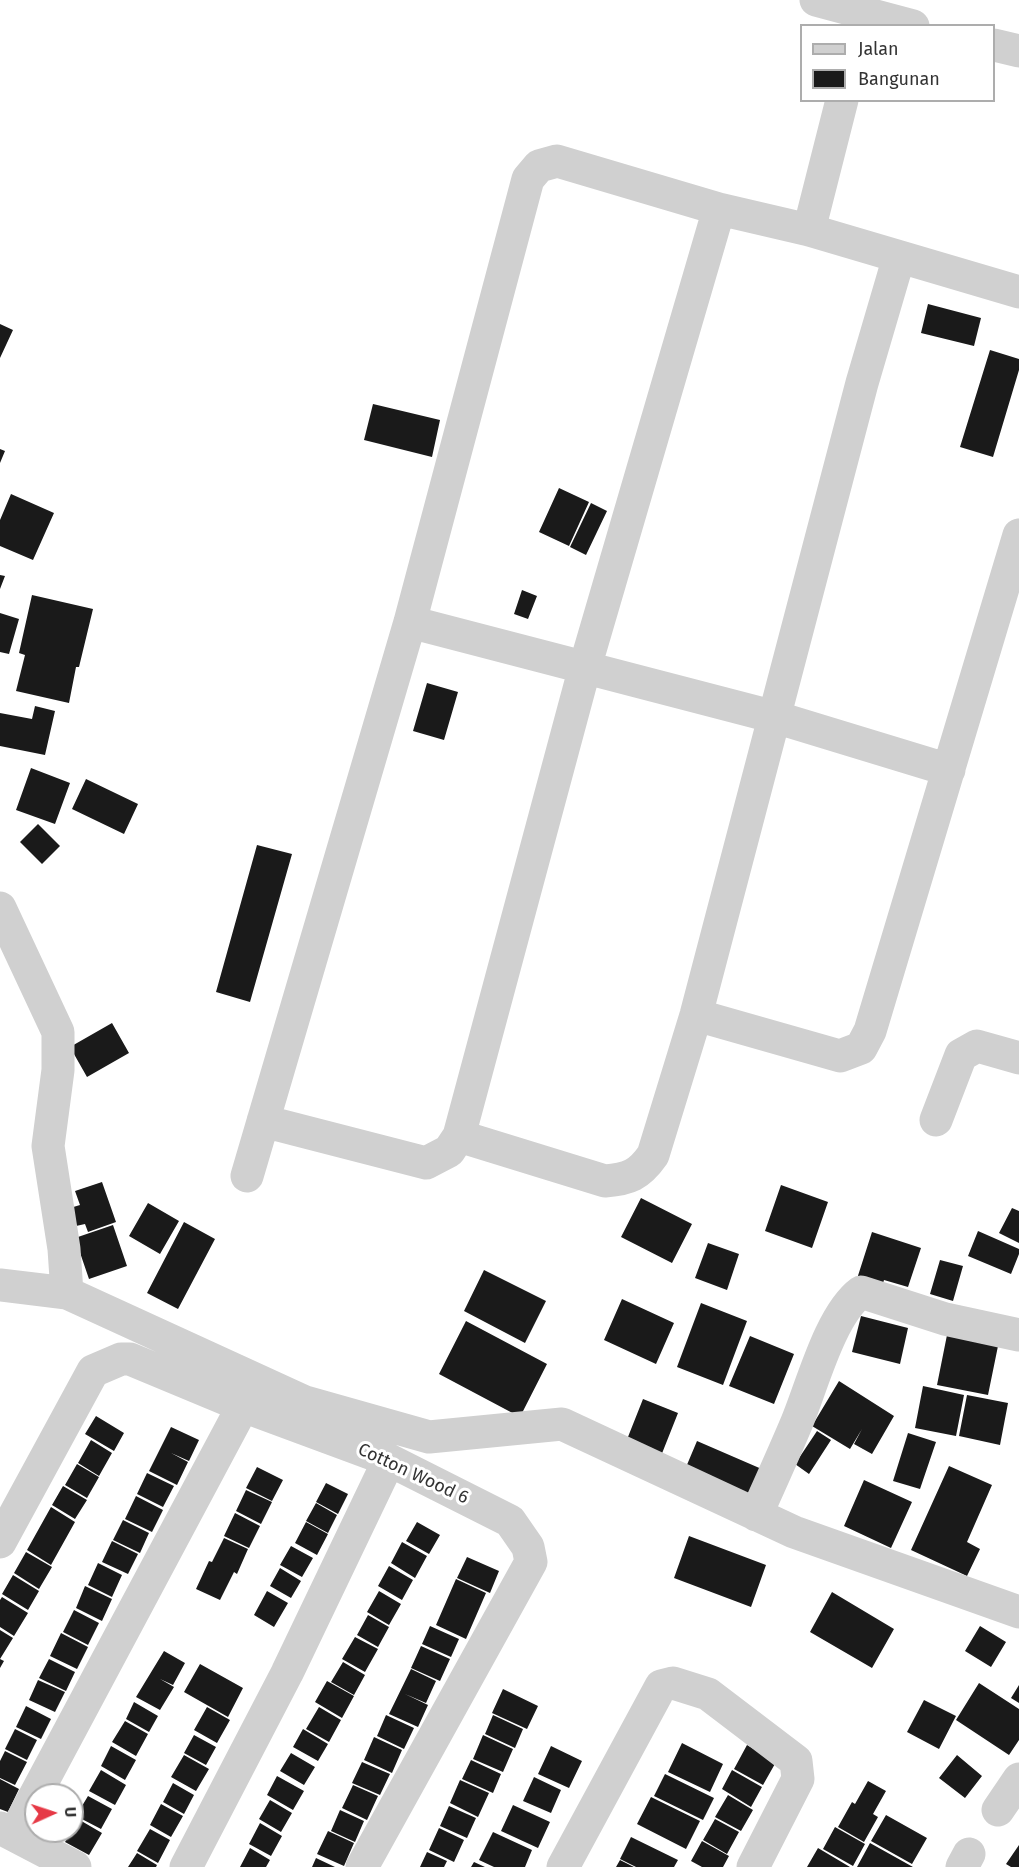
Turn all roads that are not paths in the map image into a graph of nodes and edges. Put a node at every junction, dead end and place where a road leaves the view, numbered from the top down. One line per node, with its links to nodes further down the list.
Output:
1 (816, 0): 2 (street)
2 (865, 20): 3 (street)
3 (897, 24)
4 (995, 45): 5 (street)
5 (1019, 51)
6 (841, 102): 8 (street)
7 (719, 209): 8 (street); 12 (street); 13 (street)
8 (809, 230): 9 (street)
9 (899, 257): 10 (street); 14 (street)
10 (1019, 292)
11 (1019, 535): 15 (street)
12 (410, 622): 13 (street); 20 (street)
13 (585, 667): 14 (street); 21 (street)
14 (775, 717): 15 (street); 17 (street)
15 (949, 770): 17 (street)
16 (0, 908): 24 (street)
17 (696, 1015): 21 (street)
18 (1019, 1058): 19 (street)
19 (936, 1120)
20 (263, 1121): 21 (street); 22 (street)
21 (459, 1137)
22 (248, 1176)
23 (0, 1285): 24 (street)
24 (67, 1293): 28 (street)
25 (1019, 1335): 28 (street)
26 (243, 1407): 27 (street, Cotton Wood 6); 29 (street, Cotton Wood 6); 33 (street)
27 (389, 1460): 35 (street); 36 (street, Cotton Wood 6)
28 (756, 1515): 30 (street)
29 (0, 1542)
30 (1019, 1612)
31 (1019, 1779): 32 (street)
32 (998, 1810)
33 (7, 1831): 34 (street)
34 (75, 1867)
35 (186, 1867)
36 (362, 1867)
37 (563, 1867): 38 (street)
38 (753, 1867)

